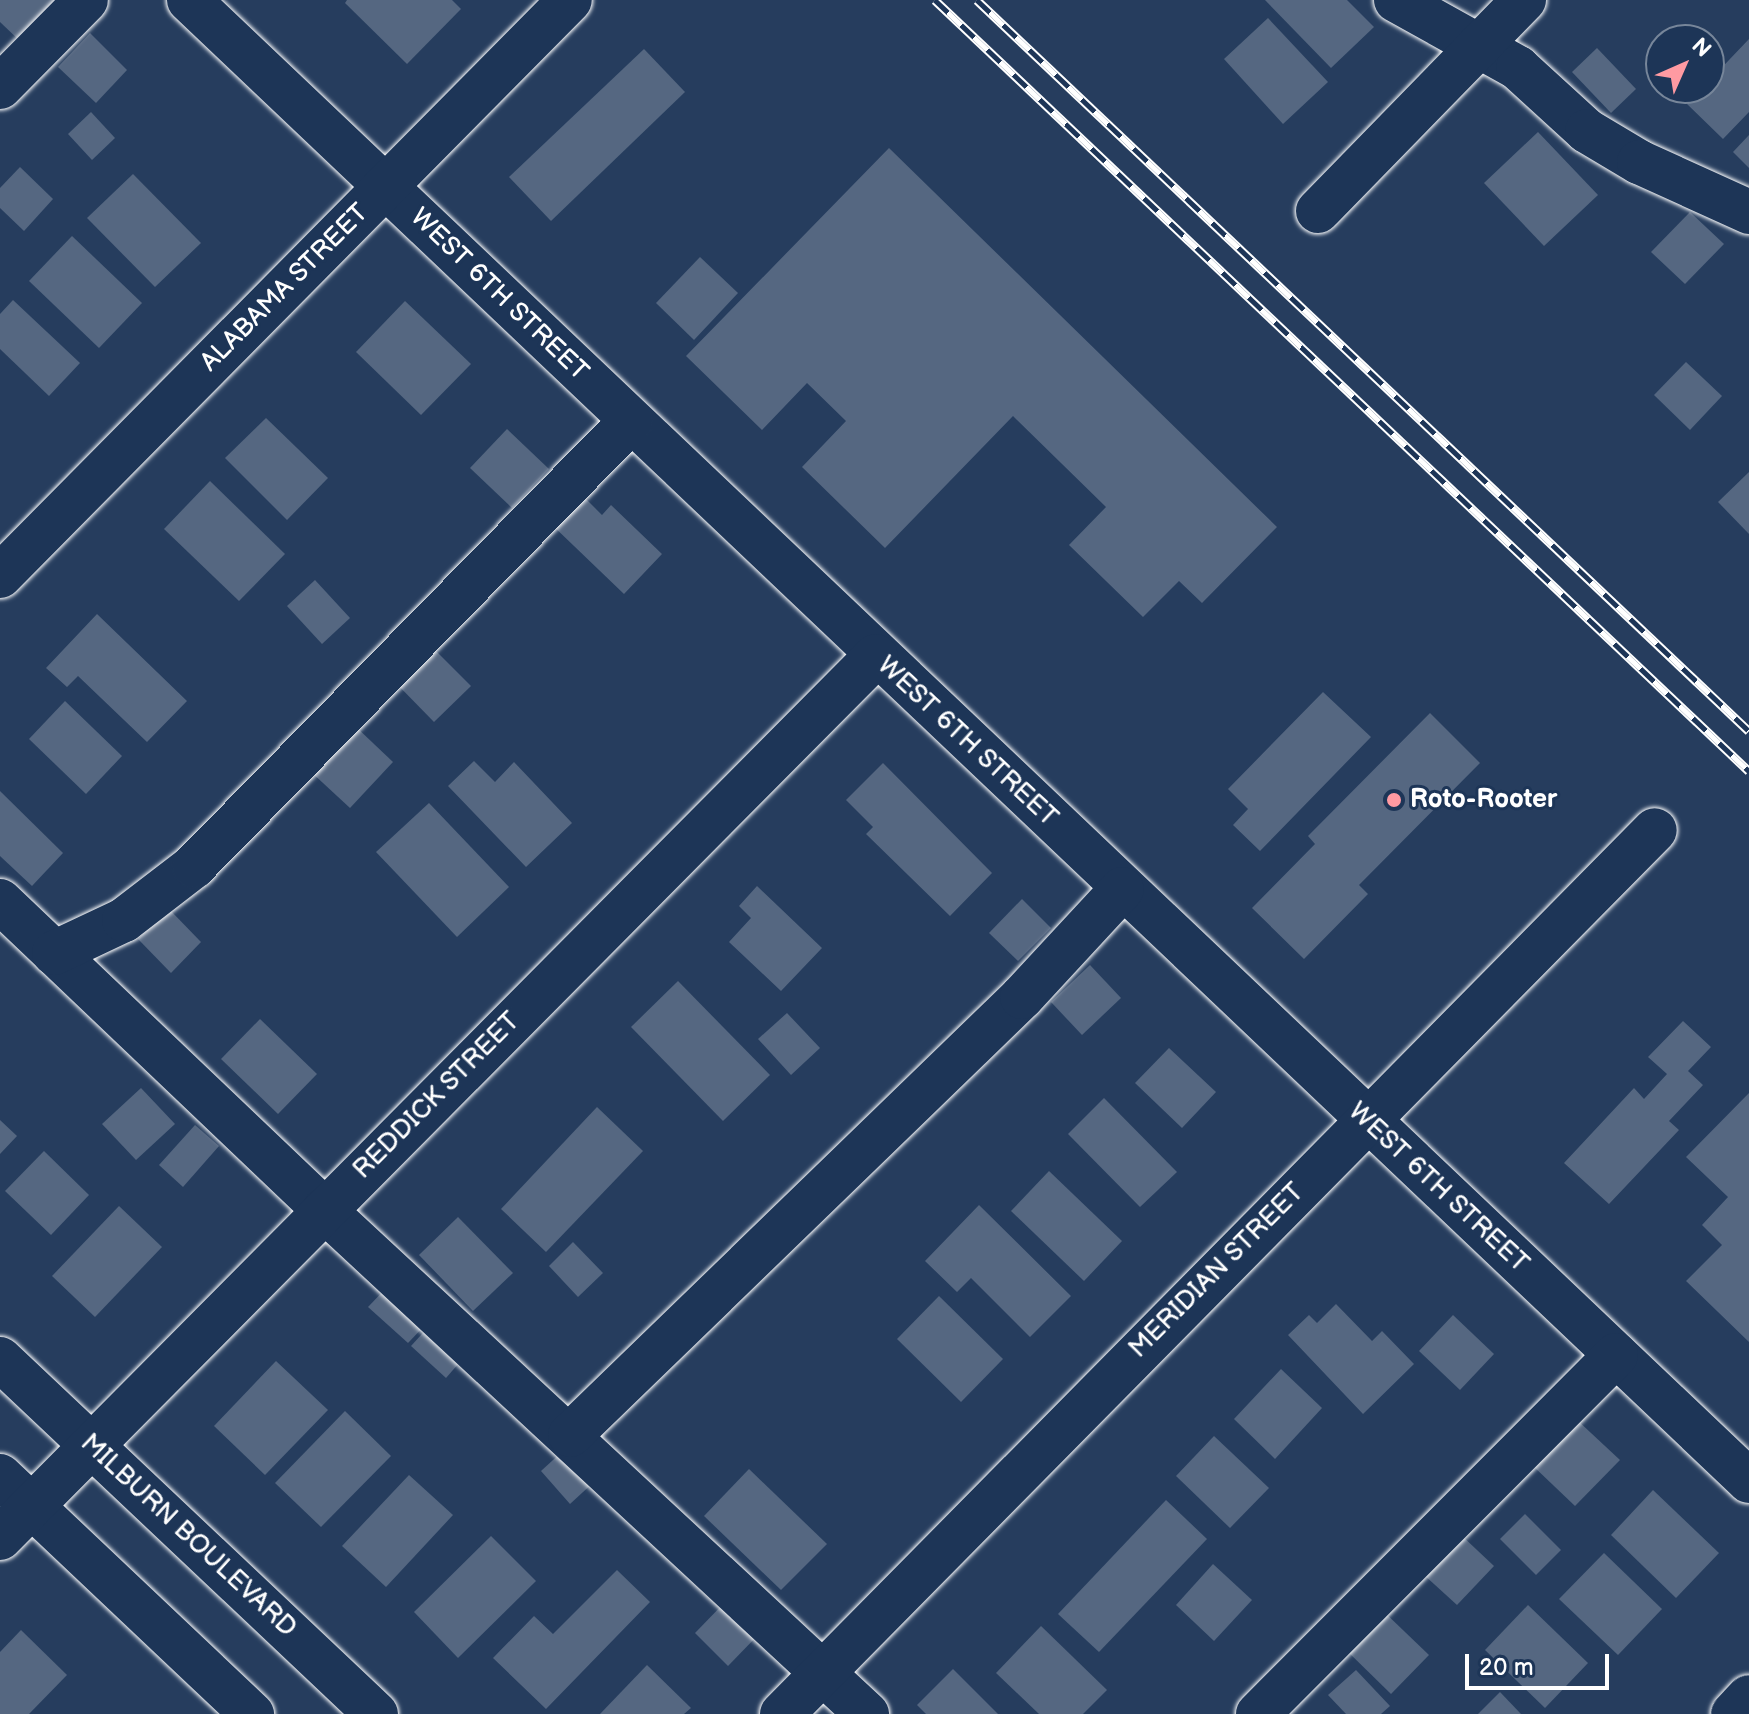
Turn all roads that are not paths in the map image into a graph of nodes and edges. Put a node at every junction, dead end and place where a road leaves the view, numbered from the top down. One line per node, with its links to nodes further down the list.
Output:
1 (86, 0): 7 (street)
2 (189, 0): 8 (street, WEST 6TH STREET)
3 (570, 0): 8 (street, ALABAMA STREET)
4 (1396, 0): 6 (street)
5 (1524, 0): 6 (street)
6 (1476, 48): 9 (street); 10 (street)
7 (0, 87)
8 (385, 187): 11 (street, WEST 6TH STREET); 12 (street, ALABAMA STREET)
9 (1318, 211)
10 (1749, 212)
11 (631, 421): 13 (street, WEST 6TH STREET); 17 (street)
12 (0, 576)
13 (876, 656): 15 (street, WEST 6TH STREET); 19 (street, REDDICK STREET)
14 (1655, 830): 18 (street, MERIDIAN STREET)
15 (1122, 889): 18 (street, WEST 6TH STREET); 22 (street)
16 (0, 901): 17 (street)
17 (54, 953): 19 (street)
18 (1366, 1121): 20 (street, WEST 6TH STREET); 28 (street, MERIDIAN STREET)
19 (324, 1210): 22 (street); 23 (street, REDDICK STREET)
20 (1616, 1355): 25 (street, WEST 6TH STREET); 34 (street)
21 (0, 1359): 23 (street, MILBURN BOULEVARD)
22 (570, 1435): 28 (street)
23 (92, 1446): 26 (street, REDDICK STREET); 31 (street, MILBURN BOULEVARD)
24 (0, 1476): 26 (street)
25 (1749, 1481)
26 (32, 1506): 27 (street, REDDICK STREET); 30 (street)
27 (0, 1538)
28 (822, 1672): 32 (street, MERIDIAN STREET); 33 (street)
29 (1749, 1697): 35 (street)
30 (252, 1714)
31 (376, 1714)
32 (782, 1714)
33 (867, 1714)
34 (1258, 1714)
35 (1733, 1714)

